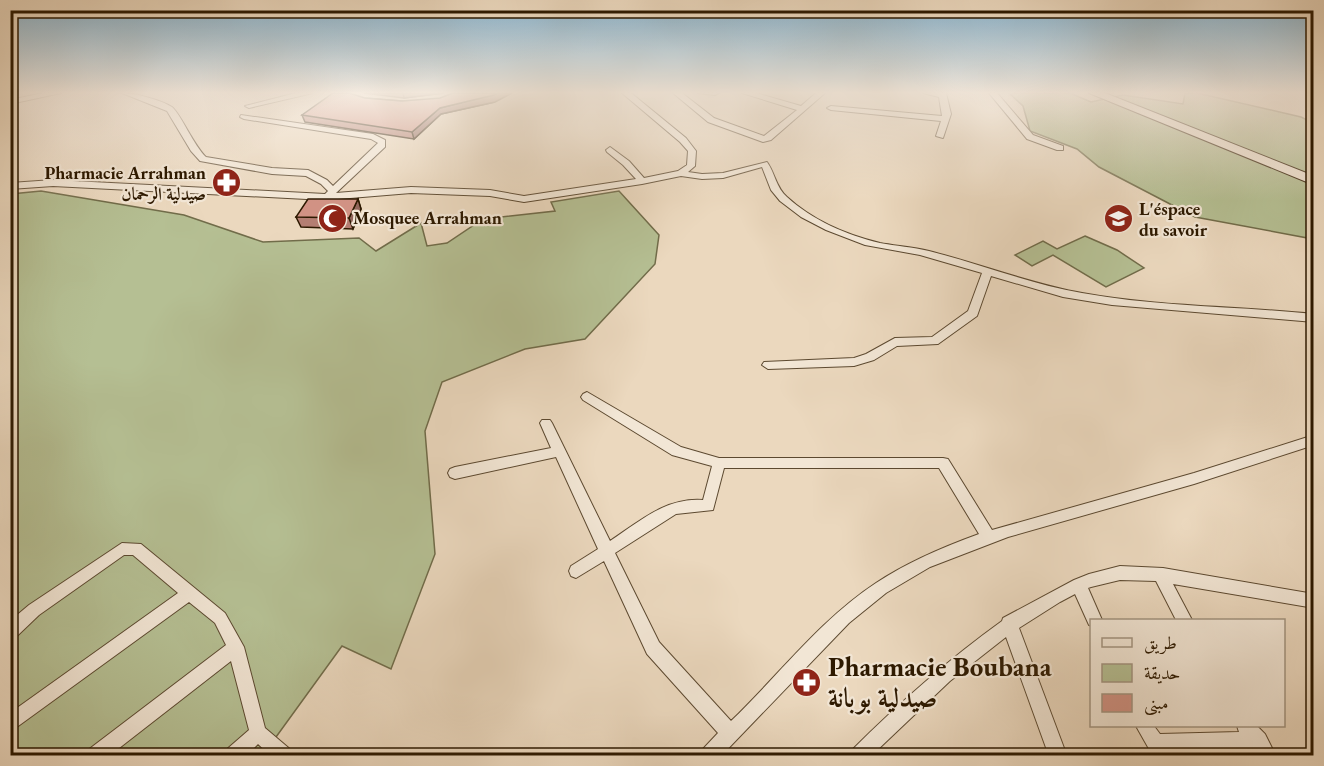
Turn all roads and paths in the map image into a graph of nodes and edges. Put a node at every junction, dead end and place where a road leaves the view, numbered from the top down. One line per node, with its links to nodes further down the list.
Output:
1 (182, 129): 16 (street)
2 (320, 129): 16 (street)
3 (669, 129): 12 (street)
4 (733, 129): 5 (street)
5 (779, 129)
6 (942, 129): 9 (street)
7 (1023, 129): 10 (street)
8 (1183, 129): 14 (main road)
9 (940, 136)
10 (1060, 148)
11 (610, 150): 13 (street)
12 (681, 173): 13 (street); 17 (street)
13 (642, 181): 16 (street)
14 (1314, 181)
15 (10, 186): 16 (street)
16 (330, 194)
17 (988, 271): 18 (street); 19 (street)
18 (1314, 318)
19 (768, 365)
20 (587, 397): 24 (street)
21 (546, 423): 23 (street)
22 (1314, 440): 26 (street)
23 (560, 451): 25 (street); 27 (street)
24 (719, 463): 26 (street); 27 (street)
25 (455, 473)
26 (990, 539): 42 (street)
27 (608, 552): 28 (street); 42 (street)
28 (576, 571)
29 (1161, 575): 30 (street); 32 (street); 34 (street)
30 (1079, 585): 33 (street); 35 (street)
31 (188, 594): 36 (street); 37 (street); 38 (street)
32 (1314, 601)
33 (1093, 619)
34 (1183, 619)
35 (1009, 623): 45 (street); 50 (street)
36 (10, 632)
37 (236, 647): 41 (street); 46 (street)
38 (10, 724)
39 (1146, 727): 44 (street)
40 (1246, 727): 43 (street)
41 (258, 733): 47 (street); 48 (street)
42 (730, 733): 49 (street)
43 (1263, 748): 44 (street)
44 (1161, 749)
45 (862, 754)
46 (94, 756)
47 (232, 756)
48 (285, 756)
49 (708, 756)
50 (1058, 756)

